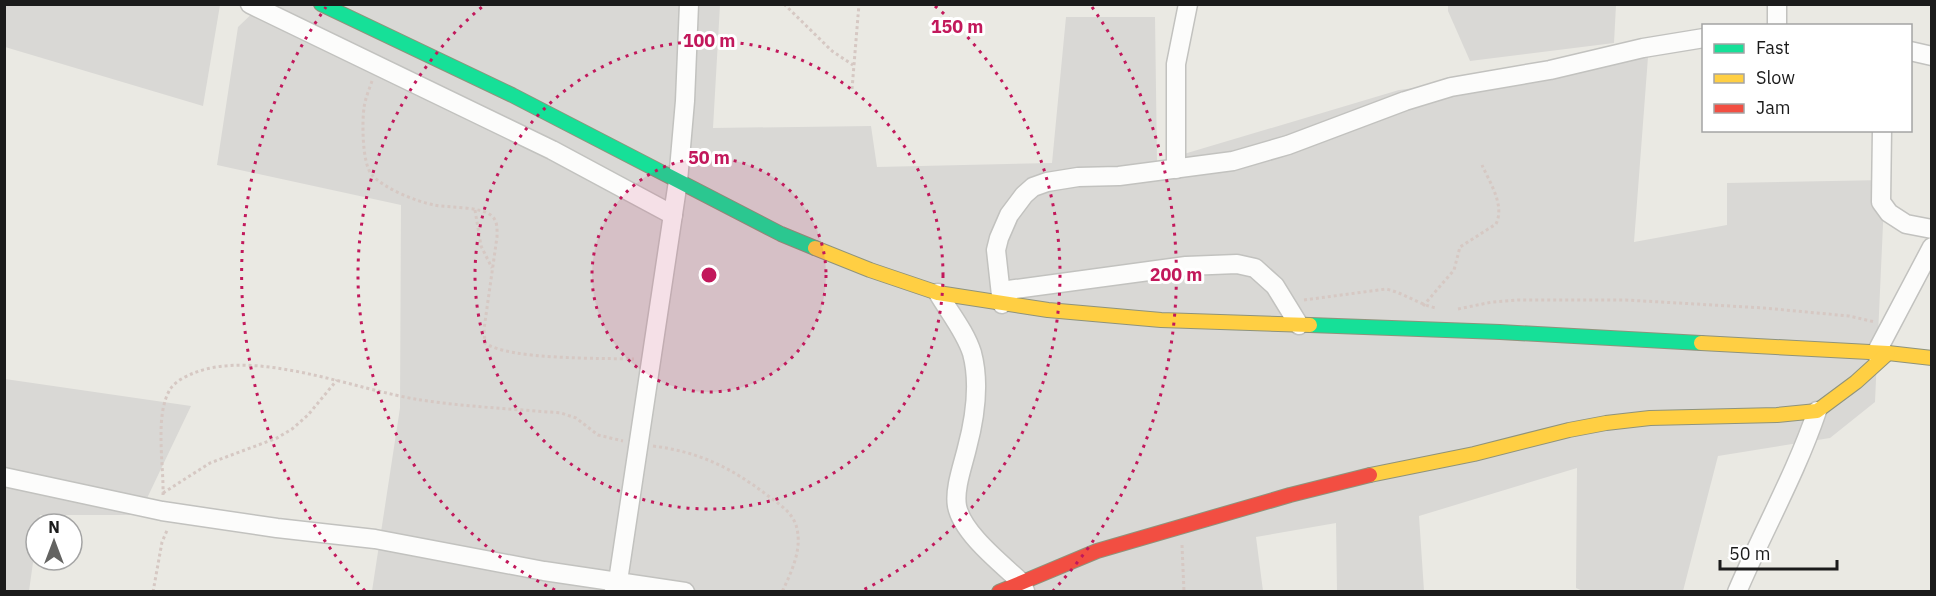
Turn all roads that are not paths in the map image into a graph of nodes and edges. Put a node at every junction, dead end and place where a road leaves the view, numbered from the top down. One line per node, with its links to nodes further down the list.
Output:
1 (250, 4): 13 (street)
2 (321, 4): 12 (main road)
3 (689, 4): 12 (street)
4 (1188, 4): 11 (street)
5 (1777, 4): 6 (street)
6 (1777, 24)
7 (1702, 38): 11 (street)
8 (1912, 51): 9 (street)
9 (1932, 56)
10 (1882, 132): 14 (street)
11 (1176, 169): 17 (street)
12 (678, 181): 13 (street); 16 (main road)
13 (673, 214): 23 (street)
14 (1932, 229)
15 (1932, 247): 19 (street)
16 (938, 293): 17 (main road); 24 (street)
17 (1001, 297): 18 (main road); 18 (street)
18 (1299, 325): 19 (main road)
19 (1882, 353): 20 (main road); 21 (main road)
20 (1932, 358)
21 (1817, 411): 24 (main road); 27 (street)
22 (4, 477): 23 (street)
23 (616, 586): 25 (street)
24 (1023, 587): 26 (main road)
25 (685, 591)
26 (999, 591)
27 (1737, 591)

